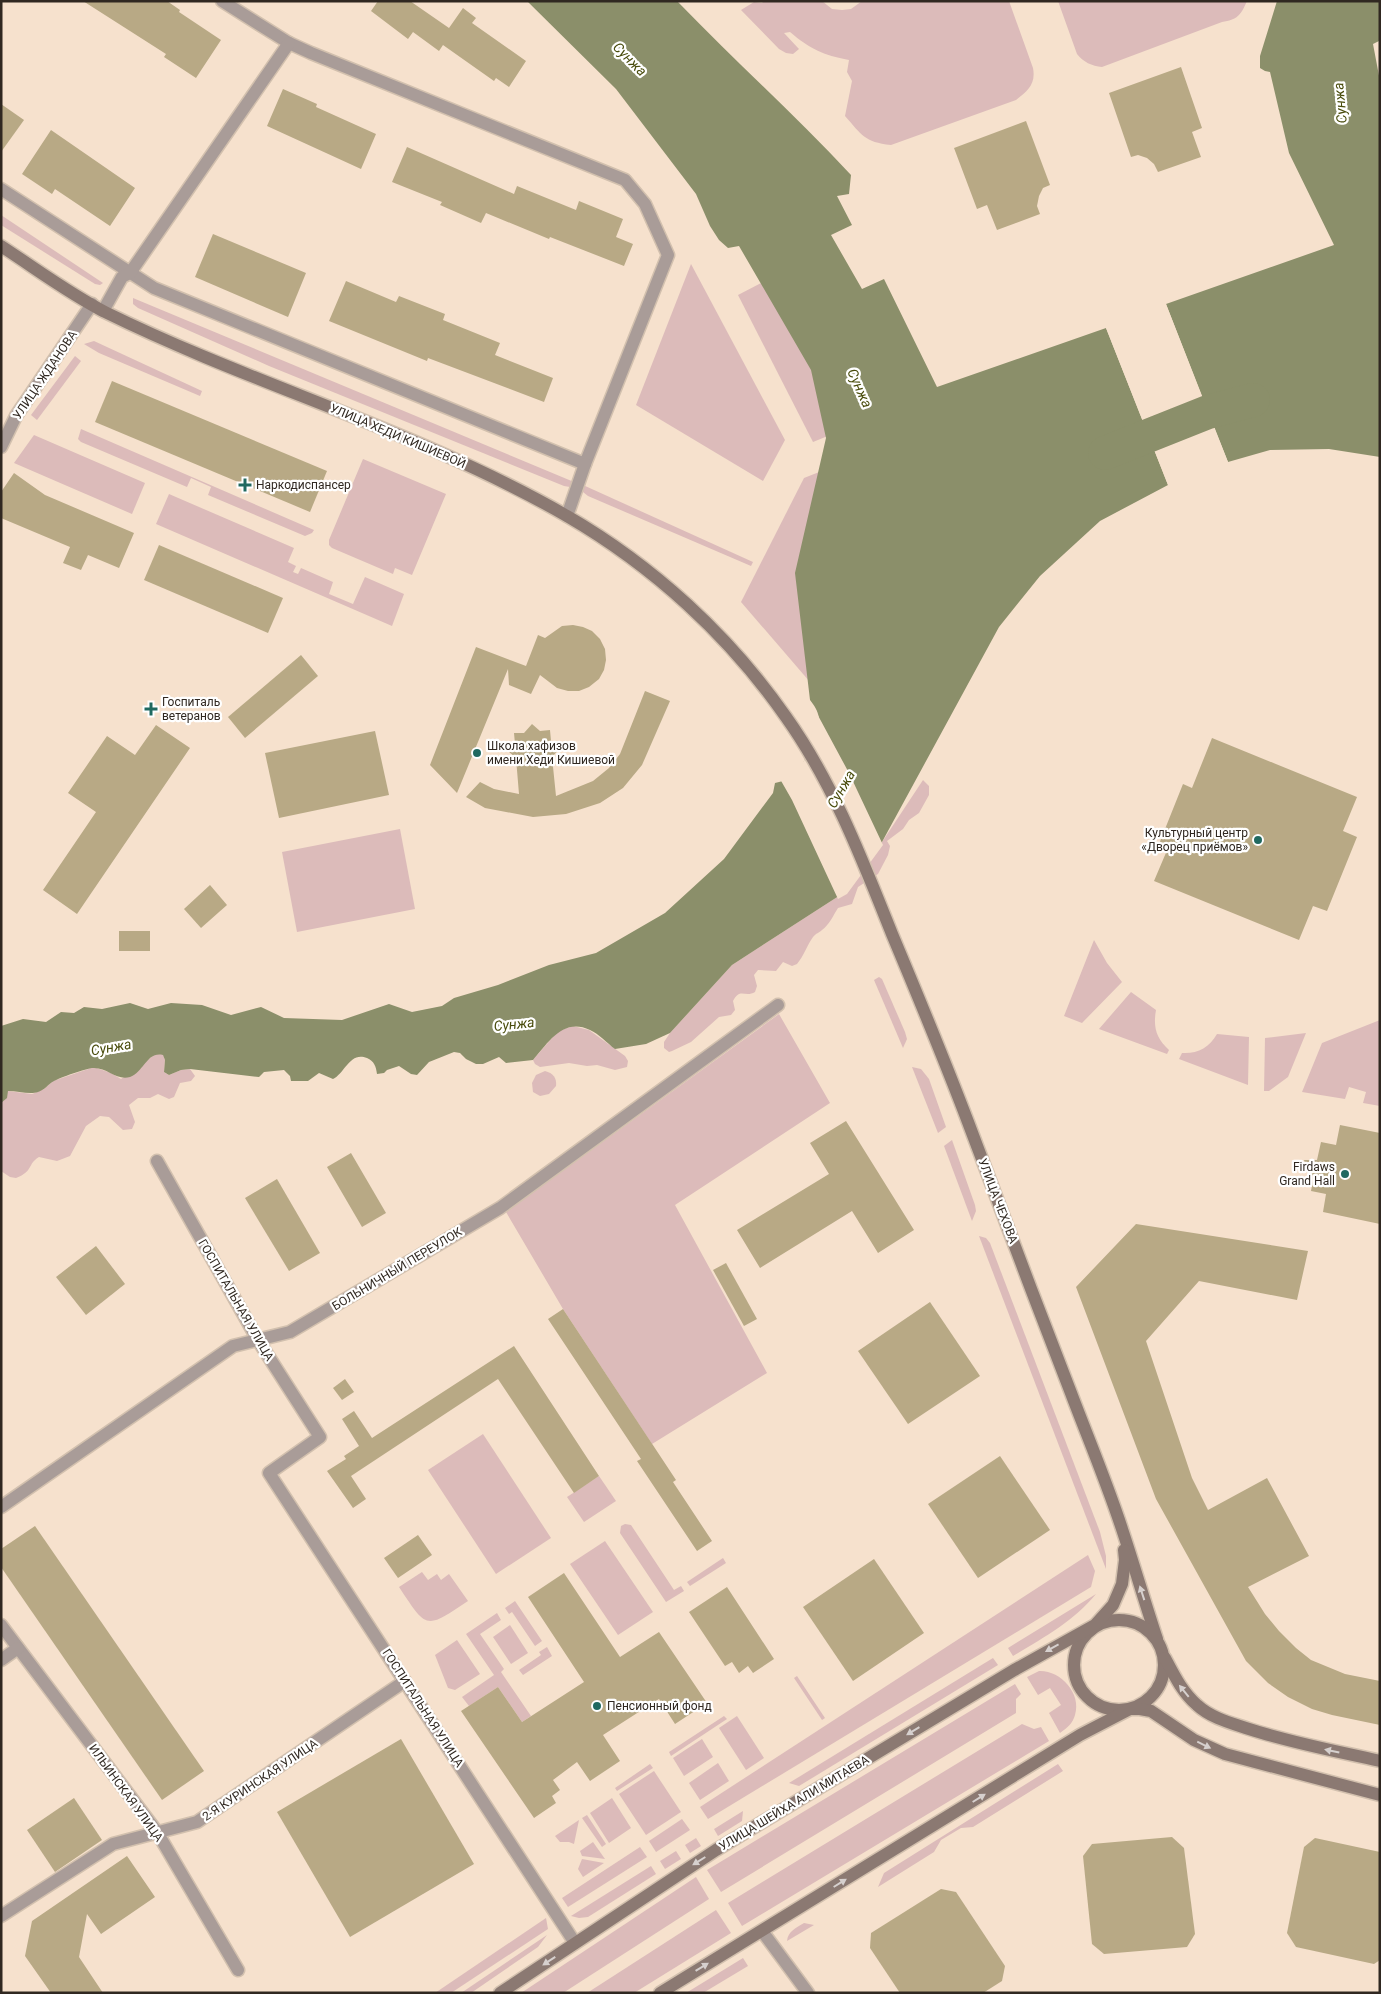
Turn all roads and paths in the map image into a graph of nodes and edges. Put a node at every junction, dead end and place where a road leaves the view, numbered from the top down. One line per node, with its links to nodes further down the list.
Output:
1 (222, 1): 2 (street)
2 (289, 43): 5 (street); 9 (street)
3 (1, 189): 5 (street)
4 (1, 246): 6 (main road, УЛИЦА ХЕДИ КИШИЕВОЙ)
5 (130, 273): 7 (street); 9 (street)
6 (92, 304): 7 (main road, УЛИЦА ХЕДИ КИШИЕВОЙ); 8 (street, УЛИЦА ЖДАНОВА)
7 (103, 311): 10 (main road, УЛИЦА ХЕДИ КИШИЕВОЙ)
8 (1, 447)
9 (585, 464): 10 (street)
10 (567, 516): 11 (main road, УЛИЦА ХЕДИ КИШИЕВОЙ)
11 (758, 681): 16 (main road, УЛИЦА ЧЕХОВА)
12 (778, 1004): 14 (street, БОЛЬНИЧНЫЙ ПЕРЕУЛОК)
13 (157, 1161): 14 (street, ГОСПИТАЛЬНАЯ УЛИЦА)
14 (258, 1340): 15 (street, БОЛЬНИЧНЫЙ ПЕРЕУЛОК); 23 (street, ГОСПИТАЛЬНАЯ УЛИЦА)
15 (1, 1507)
16 (1121, 1525): 18 (main road); 19 (main road, one-way to 16)
17 (1, 1625): 20 (street, ИЛЬИНСКАЯ УЛИЦА)
18 (1095, 1625): 19 (main road); 24 (main road); 30 (main road, УЛИЦА ШЕЙХА АЛИ МИТАЕВА, one-way to 30)
19 (1157, 1639): 21 (main road)
20 (18, 1648): 22 (street); 27 (street, ИЛЬИНСКАЯ УЛИЦА)
21 (1163, 1653): 24 (main road); 25 (main road, one-way to 21)
22 (1, 1660)
23 (405, 1681): 27 (street, 2-Я КУРИНСКАЯ УЛИЦА); 30 (street, ГОСПИТАЛЬНАЯ УЛИЦА)
24 (1130, 1709): 26 (main road, one-way to 26); 29 (main road, one-way to 24)
25 (1380, 1761)
26 (1380, 1795)
27 (157, 1832): 28 (street, 2-Я КУРИНСКАЯ УЛИЦА); 31 (street, ИЛЬИНСКАЯ УЛИЦА)
28 (1, 1916)
29 (762, 1931): 33 (main road, one-way to 29); 34 (street)
30 (576, 1943): 32 (main road, УЛИЦА ШЕЙХА АЛИ МИТАЕВА, one-way to 32)
31 (238, 1970)
32 (500, 1993)
33 (660, 1993)
34 (808, 1993)

